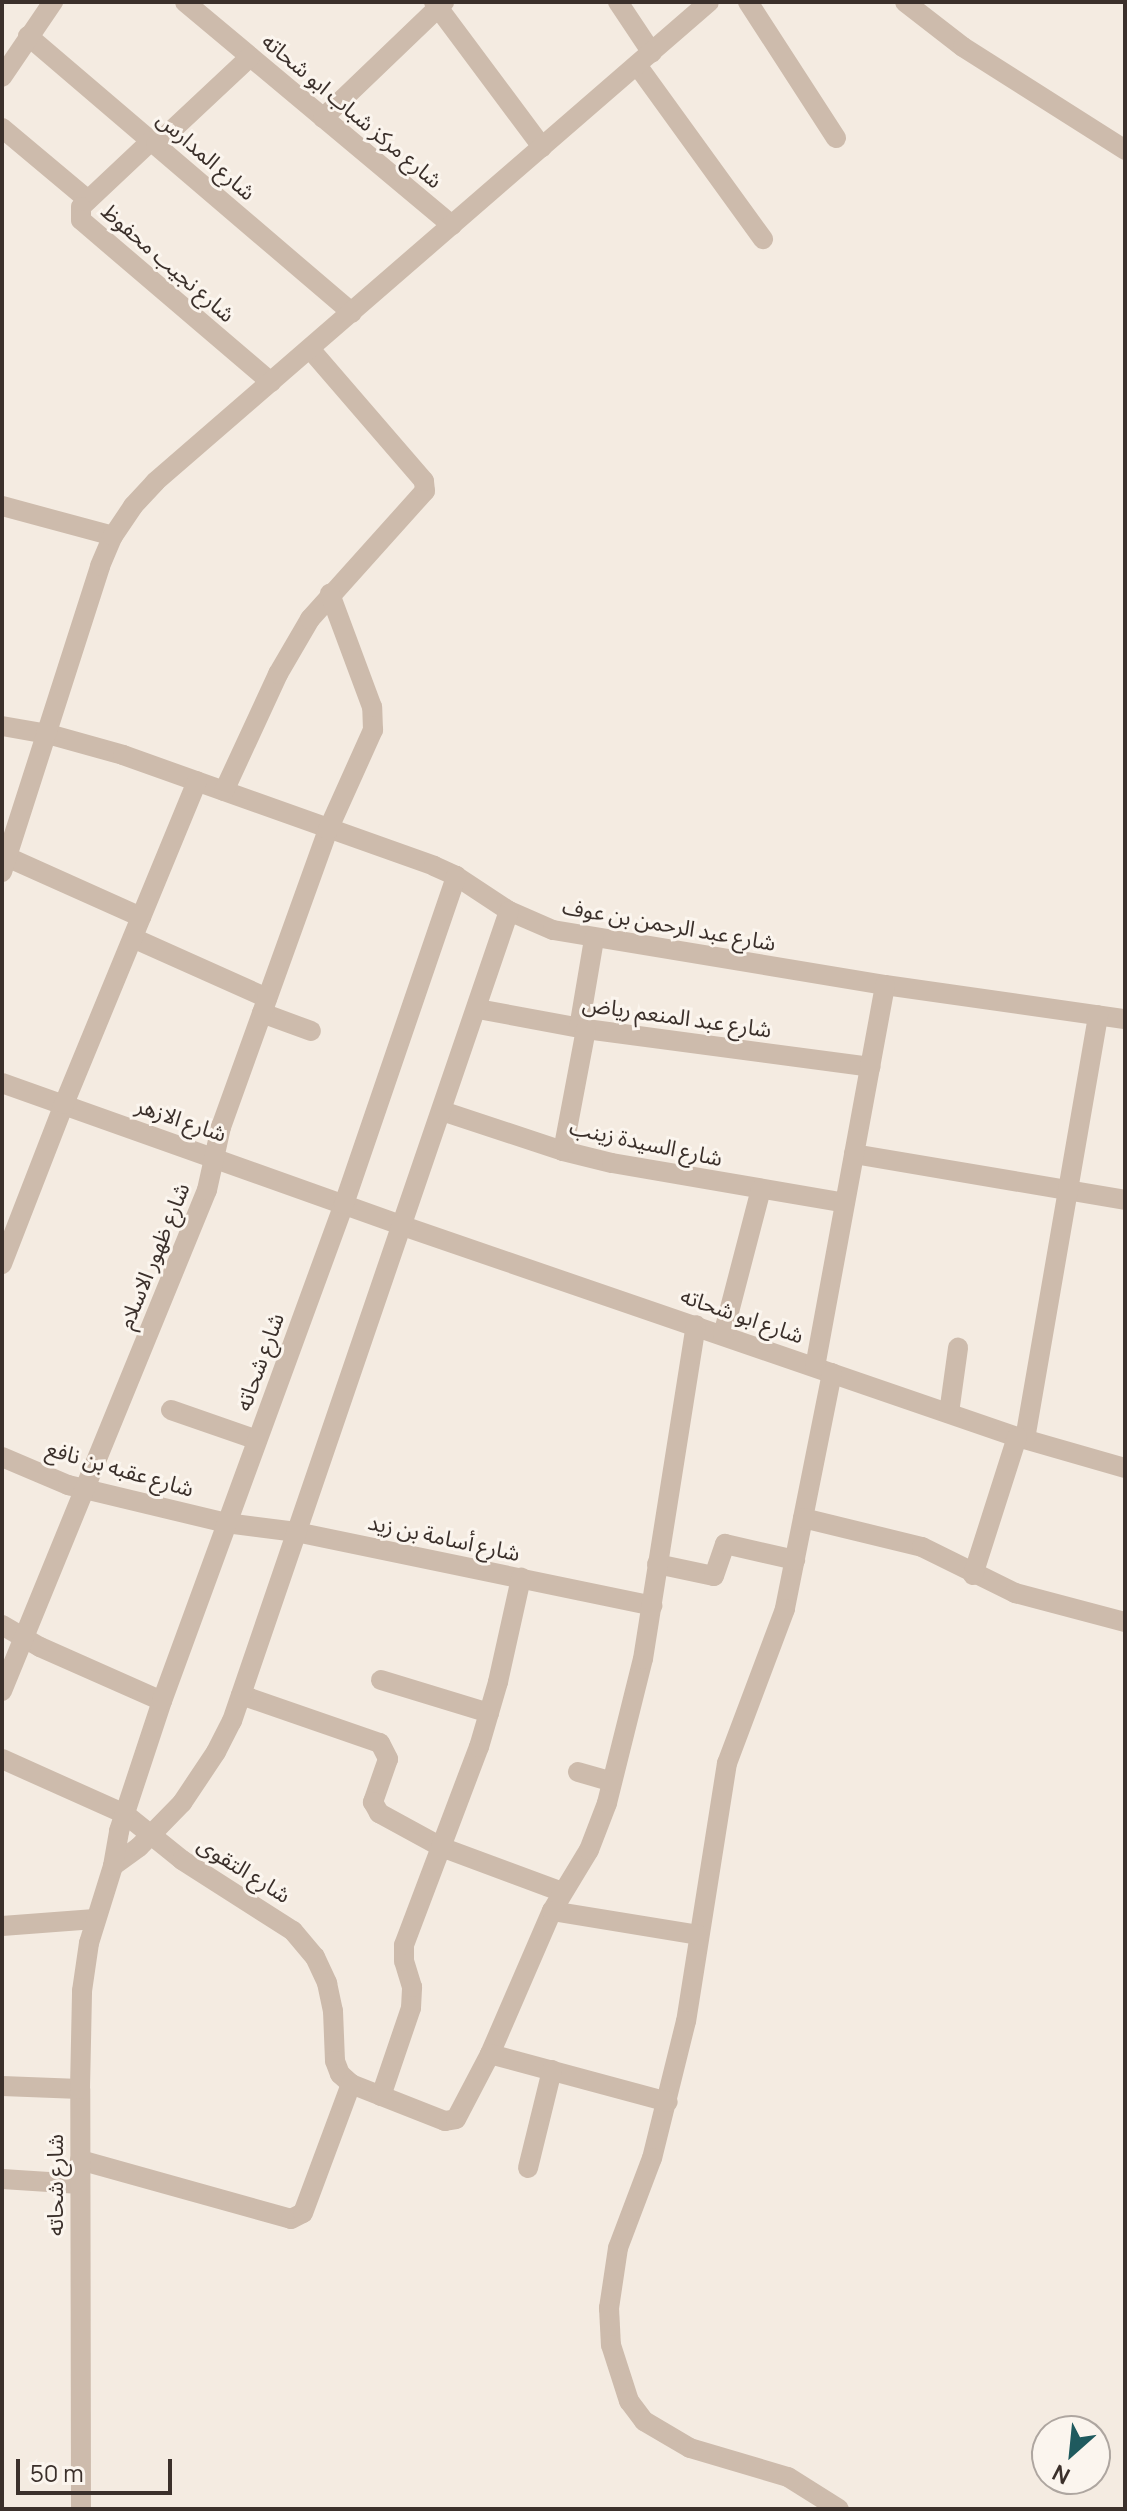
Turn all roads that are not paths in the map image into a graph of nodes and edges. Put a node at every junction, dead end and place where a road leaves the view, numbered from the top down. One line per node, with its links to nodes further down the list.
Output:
1 (53, 2): 8 (street)
2 (618, 2): 10 (street)
3 (709, 2): 10 (street)
4 (748, 2): 14 (street)
5 (905, 2): 17 (street)
6 (439, 4): 12 (street); 16 (street)
7 (199, 6): 9 (street, شارع مركز شباب ابو شحاته)
8 (28, 36): 11 (street); 15 (street, شارع المدارس)
9 (250, 57): 12 (street, شارع مركز شباب ابو شحاته); 15 (street, شارع نجيب محفوظ)
10 (644, 59): 16 (street); 20 (street)
11 (2, 77)
12 (323, 118): 19 (street, شارع مركز شباب ابو شحاته)
13 (2, 128): 18 (street)
14 (836, 138)
15 (153, 143): 18 (street, شارع نجيب محفوظ); 21 (street, شارع المدارس)
16 (542, 147): 19 (street)
17 (1125, 150)
18 (88, 200): 23 (street, شارع نجيب محفوظ)
19 (452, 225): 21 (street)
20 (763, 239)
21 (352, 313): 22 (street)
22 (310, 349): 23 (street); 26 (street)
23 (271, 382): 25 (street)
24 (2, 506): 25 (street)
25 (113, 536): 28 (street)
26 (330, 594): 30 (street); 31 (street, شارع ظهور الاسلام)
27 (2, 726): 28 (street)
28 (48, 734): 29 (street, شارع عبد الرحمن بن عوف); 32 (street)
29 (197, 781): 30 (street, شارع عبد الرحمن بن عوف); 35 (street)
30 (224, 791): 31 (street, شارع عبد الرحمن بن عوف)
31 (328, 830): 33 (street, شارع عبد الرحمن بن عوف); 39 (street, شارع ظهور الاسلام)
32 (5, 855): 35 (street)
33 (456, 876): 34 (street, شارع عبد الرحمن بن عوف); 56 (street, شارع شحاته)
34 (509, 911): 37 (street, شارع عبد الرحمن بن عوف); 40 (street)
35 (141, 917): 36 (street)
36 (133, 938): 39 (street); 47 (street)
37 (594, 939): 38 (street, شارع عبد الرحمن بن عوف); 43 (street)
38 (885, 985): 41 (street, شارع عبد الرحمن بن عوف); 45 (street)
39 (265, 1005): 44 (street); 51 (street, شارع ظهور الاسلام)
40 (478, 1009): 43 (street, شارع عبد المنعم رياض); 48 (street)
41 (1098, 1015): 42 (street, شارع عبد الرحمن بن عوف); 53 (street)
42 (1125, 1019)
43 (582, 1029): 45 (street, شارع عبد المنعم رياض); 49 (street)
44 (311, 1031)
45 (870, 1067): 50 (street)
46 (2, 1083): 47 (street, شارع الازهر)
47 (64, 1104): 51 (street, شارع الازهر); 58 (street)
48 (442, 1111): 49 (street, شارع السيدة زينب); 57 (street)
49 (563, 1151): 52 (street, شارع السيدة زينب)
50 (854, 1154): 53 (street); 55 (street)
51 (214, 1157): 56 (street, شارع الازهر); 69 (street, شارع ظهور الاسلام)
52 (761, 1189): 55 (street, شارع السيدة زينب); 60 (street)
53 (1068, 1189): 54 (street); 65 (street)
54 (1125, 1200)
55 (845, 1203): 62 (street)
56 (344, 1204): 57 (street, شارع ابو شحاته); 66 (street, شارع شحاته)
57 (403, 1226): 59 (street, شارع ابو شحاته); 72 (street)
58 (2, 1264)
59 (696, 1325): 60 (street, شارع ابو شحاته); 74 (street)
60 (723, 1335): 62 (street, شارع ابو شحاته)
61 (958, 1348): 64 (street)
62 (823, 1370): 64 (street, شارع ابو شحاته); 70 (street)
63 (171, 1410): 66 (street)
64 (949, 1413): 65 (street, شارع ابو شحاته)
65 (1021, 1438): 68 (street, شارع ابو شحاته); 75 (street)
66 (257, 1440): 71 (street, شارع شحاته)
67 (2, 1457): 69 (street, شارع عقبه بن نافع)
68 (1125, 1468)
69 (85, 1490): 71 (street, شارع عقبه بن نافع); 80 (street, شارع ظهور الاسلام)
70 (803, 1518): 73 (street); 75 (street)
71 (226, 1523): 72 (street, شارع أسامة بن زيد); 84 (street, شارع شحاته)
72 (296, 1532): 76 (street, شارع أسامة بن زيد); 83 (street)
73 (795, 1560): 74 (street); 97 (street)
74 (657, 1564): 77 (street)
75 (973, 1575): 78 (street)
76 (521, 1578): 77 (street, شارع أسامة بن زيد); 85 (street)
77 (652, 1606): 88 (street)
78 (1125, 1622)
79 (2, 1625): 80 (street)
80 (23, 1639): 82 (street, شارع ظهور الاسلام); 84 (street)
81 (381, 1680): 85 (street)
82 (3, 1684)
83 (241, 1695): 90 (street); 91 (street)
84 (162, 1701): 89 (street, شارع شحاته)
85 (489, 1713): 91 (street)
86 (2, 1759): 89 (street, شارع التقوى)
87 (578, 1772): 88 (street)
88 (612, 1782): 93 (street)
89 (125, 1814): 90 (street, شارع التقوى); 92 (street, شارع شحاته)
90 (151, 1836): 92 (street); 100 (street, شارع التقوى)
91 (441, 1847): 93 (street); 103 (street)
92 (113, 1866): 95 (street, شارع شحاته)
93 (562, 1892): 94 (street)
94 (552, 1911): 97 (street); 98 (street)
95 (95, 1919): 96 (street); 102 (street, شارع شحاته)
96 (2, 1926)
97 (698, 1935): 104 (street)
98 (490, 2054): 99 (street); 103 (street)
99 (552, 2070): 104 (street); 106 (street)
100 (351, 2084): 103 (street); 105 (street)
101 (2, 2086): 102 (street)
102 (80, 2089): 105 (street, شارع شحاته)
103 (381, 2096)
104 (668, 2102): 110 (street)
105 (80, 2160): 108 (street, شارع شحاته)
106 (528, 2168)
107 (2, 2179): 108 (street)
108 (80, 2184): 109 (street, شارع شحاته)
109 (81, 2509)
110 (839, 2509)

